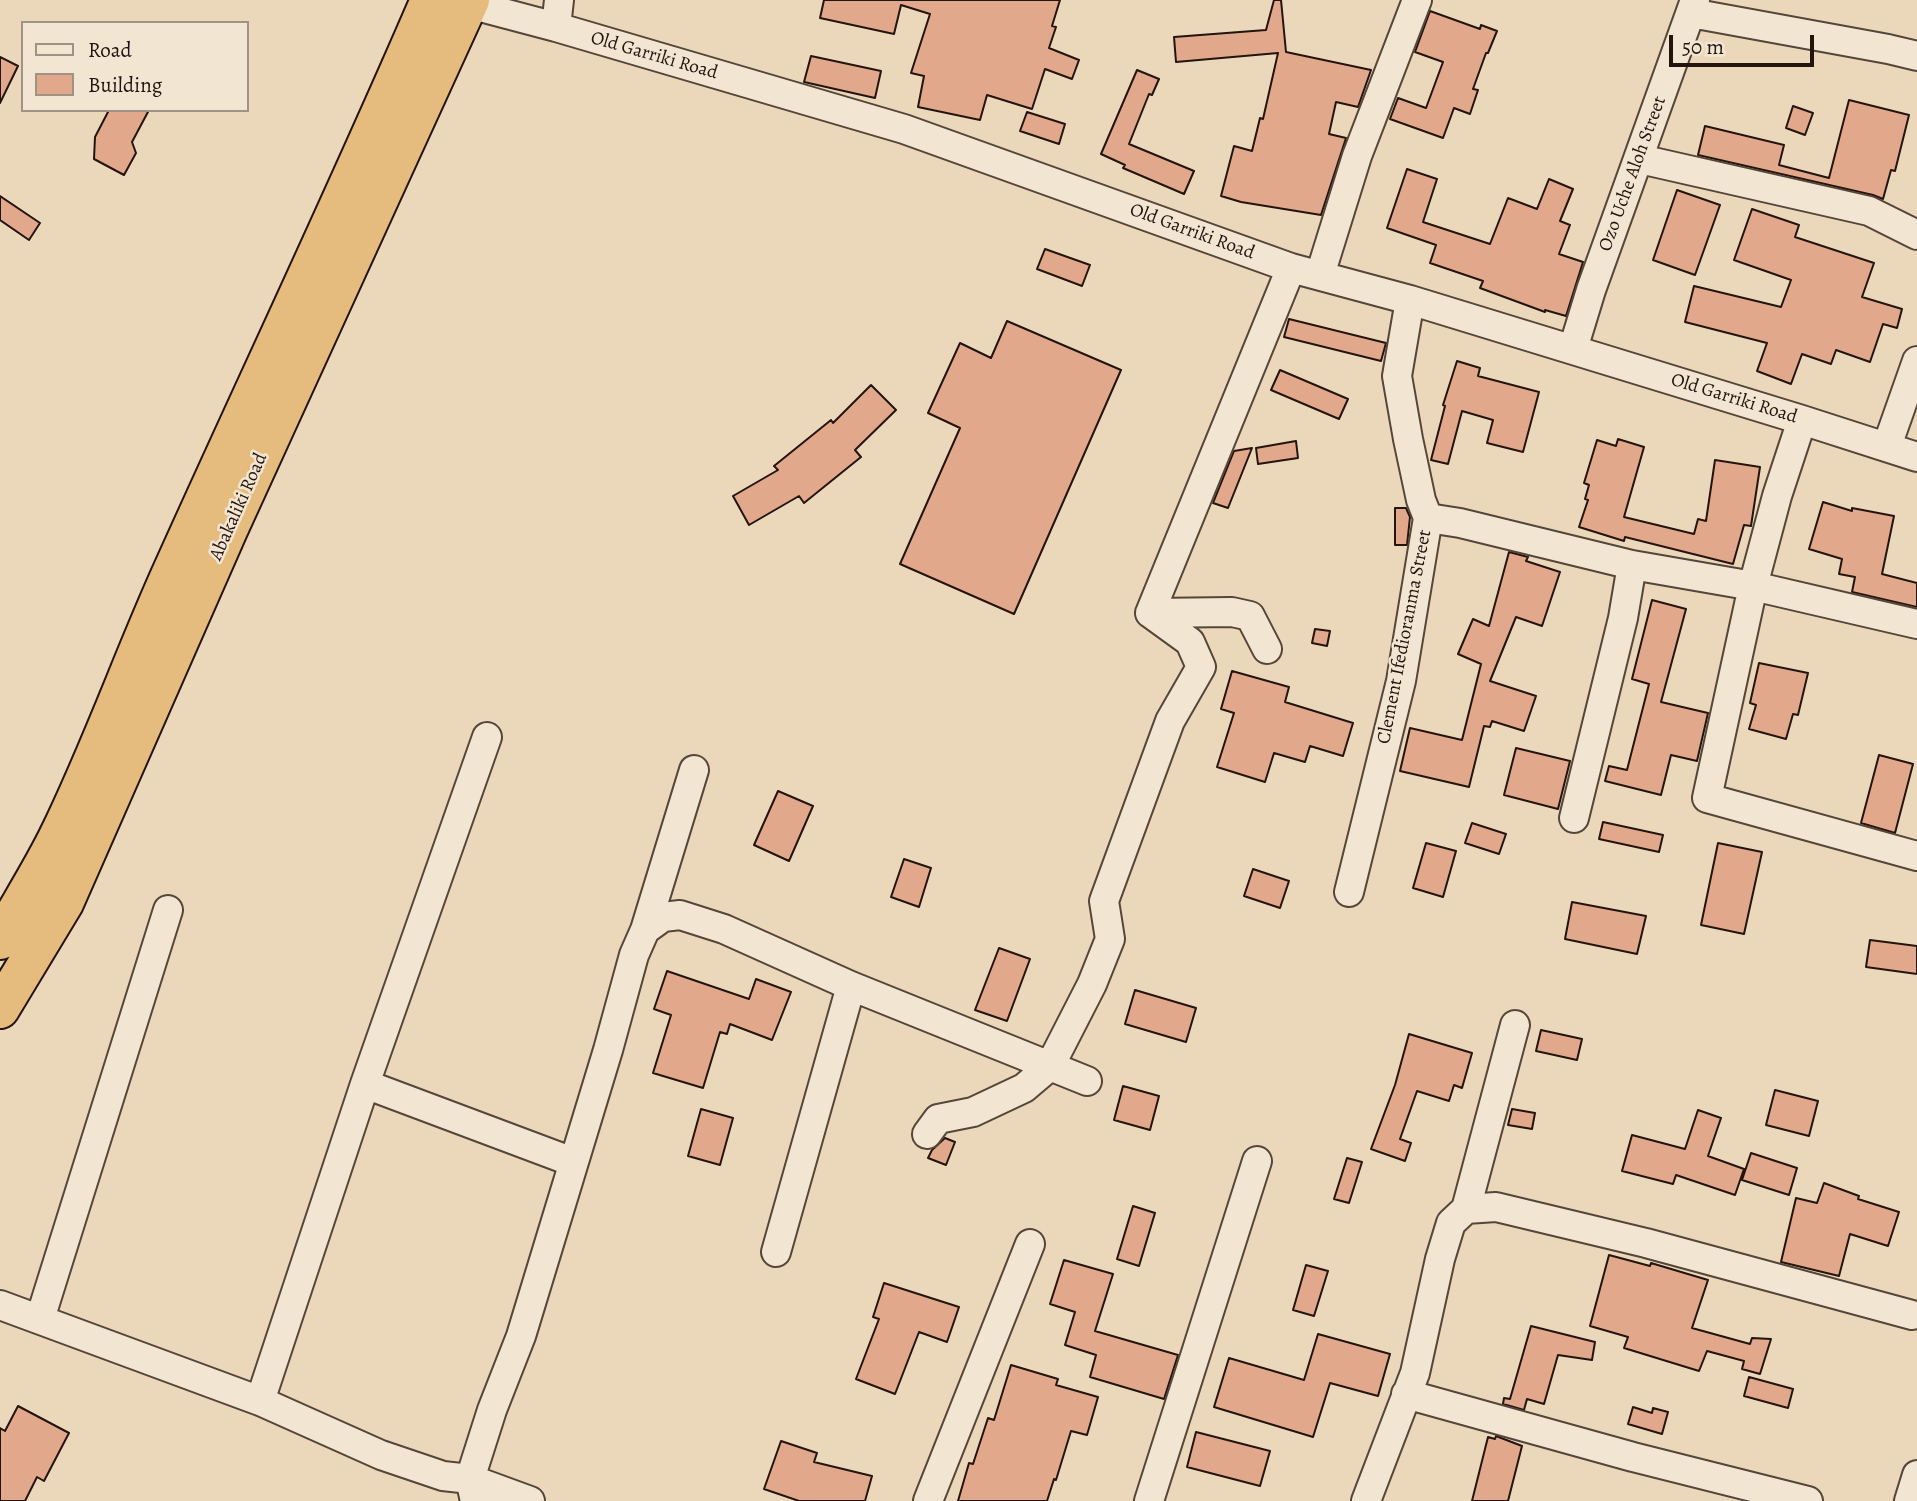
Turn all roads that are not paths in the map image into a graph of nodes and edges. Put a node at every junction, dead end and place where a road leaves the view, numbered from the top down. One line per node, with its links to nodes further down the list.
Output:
1 (430, 0): 30 (highway, Abakaliki Road)
2 (1417, 0): 10 (street)
3 (465, 1): 5 (street, Old Garriki Road); 32 (highway, Abakaliki Road)
4 (1693, 7): 6 (street); 7 (street, Ozo Uche Aloh Street)
5 (557, 13): 9 (street, Old Garriki Road)
6 (1917, 56)
7 (1640, 159): 8 (street); 12 (street, Ozo Uche Aloh Street)
8 (1917, 235)
9 (1291, 268): 10 (street, Old Garriki Road); 20 (street)
10 (1320, 275): 11 (street, Old Garriki Road)
11 (1410, 300): 12 (street, Old Garriki Road); 17 (street, Clement Ifedioranma Street)
12 (1573, 349): 14 (street, Old Garriki Road)
13 (1917, 361): 15 (street)
14 (1802, 420): 15 (street, Old Garriki Road); 19 (street)
15 (1887, 446): 16 (street, Old Garriki Road)
16 (1917, 457)
17 (1428, 518): 18 (street); 27 (street, Clement Ifedioranma Street)
18 (1632, 565): 19 (street); 25 (street)
19 (1753, 586): 21 (street); 26 (street)
20 (1150, 613): 22 (street); 34 (street)
21 (1917, 624)
22 (1267, 649)
23 (487, 737): 36 (street)
24 (694, 771): 29 (street)
25 (1574, 818)
26 (1917, 856)
27 (1349, 892)
28 (168, 910): 45 (street)
29 (645, 929): 31 (street); 38 (street)
30 (0, 940)
31 (851, 986): 34 (street); 42 (street)
32 (0, 1009)
33 (1515, 1025): 40 (street)
34 (1050, 1066): 35 (street); 37 (street)
35 (1087, 1081)
36 (365, 1084): 38 (street); 47 (street)
37 (927, 1134)
38 (573, 1161): 49 (street)
39 (1256, 1161): 52 (street)
40 (1466, 1209): 44 (street); 46 (street)
41 (1030, 1244): 51 (street)
42 (776, 1252)
43 (0, 1305): 45 (street)
44 (1912, 1315)
45 (40, 1319): 47 (street)
46 (1406, 1394): 53 (street); 54 (street)
47 (260, 1401): 49 (street)
48 (1917, 1475): 55 (street)
49 (472, 1490): 50 (street)
50 (530, 1501)
51 (928, 1501)
52 (1149, 1501)
53 (1366, 1501)
54 (1808, 1501)
55 (1909, 1501)

